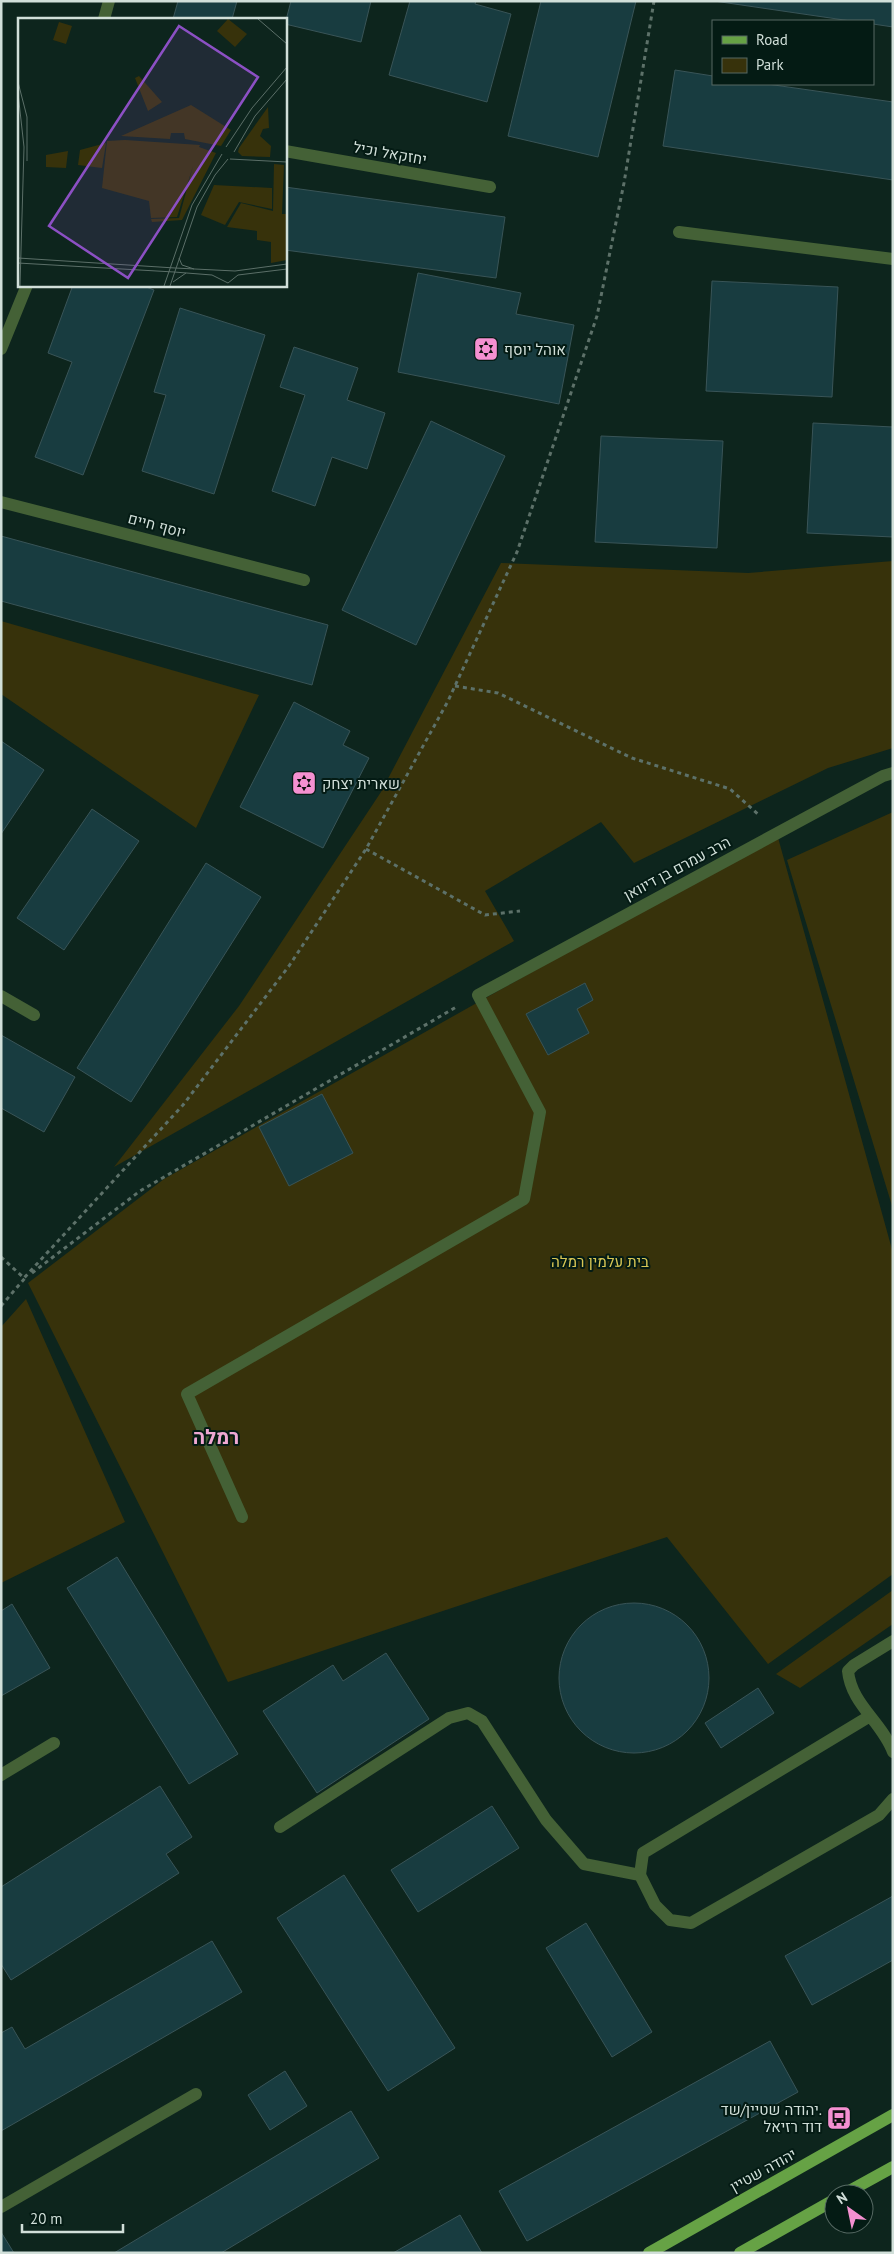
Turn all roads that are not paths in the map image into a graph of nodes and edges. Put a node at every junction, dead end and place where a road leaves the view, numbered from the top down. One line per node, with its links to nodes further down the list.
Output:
1 (109, 1): 2 (street)
2 (104, 18)
3 (286, 151): 4 (street, יחזקאל וכיל)
4 (490, 187)
5 (679, 232): 6 (street)
6 (893, 259)
7 (27, 286): 8 (street)
8 (1, 349)
9 (1, 502): 10 (street, יוסף חיים)
10 (304, 580)
11 (893, 773): 14 (street, הרב עמרם בן דיוואן)
12 (1, 996): 13 (street)
13 (34, 1015)
14 (242, 1517)
15 (893, 1641): 16 (street)
16 (870, 1716): 18 (street); 22 (street)
17 (54, 1742): 19 (street)
18 (893, 1752)
19 (1, 1775)
20 (893, 1799): 22 (street)
21 (280, 1826): 22 (street)
22 (640, 1875)
23 (196, 2094): 28 (street)
24 (893, 2115): 29 (main road, יהודה שטיין)
25 (893, 2166): 26 (main road)
26 (862, 2184)
27 (824, 2206): 30 (main road)
28 (1, 2207)
29 (649, 2253)
30 (740, 2253)

